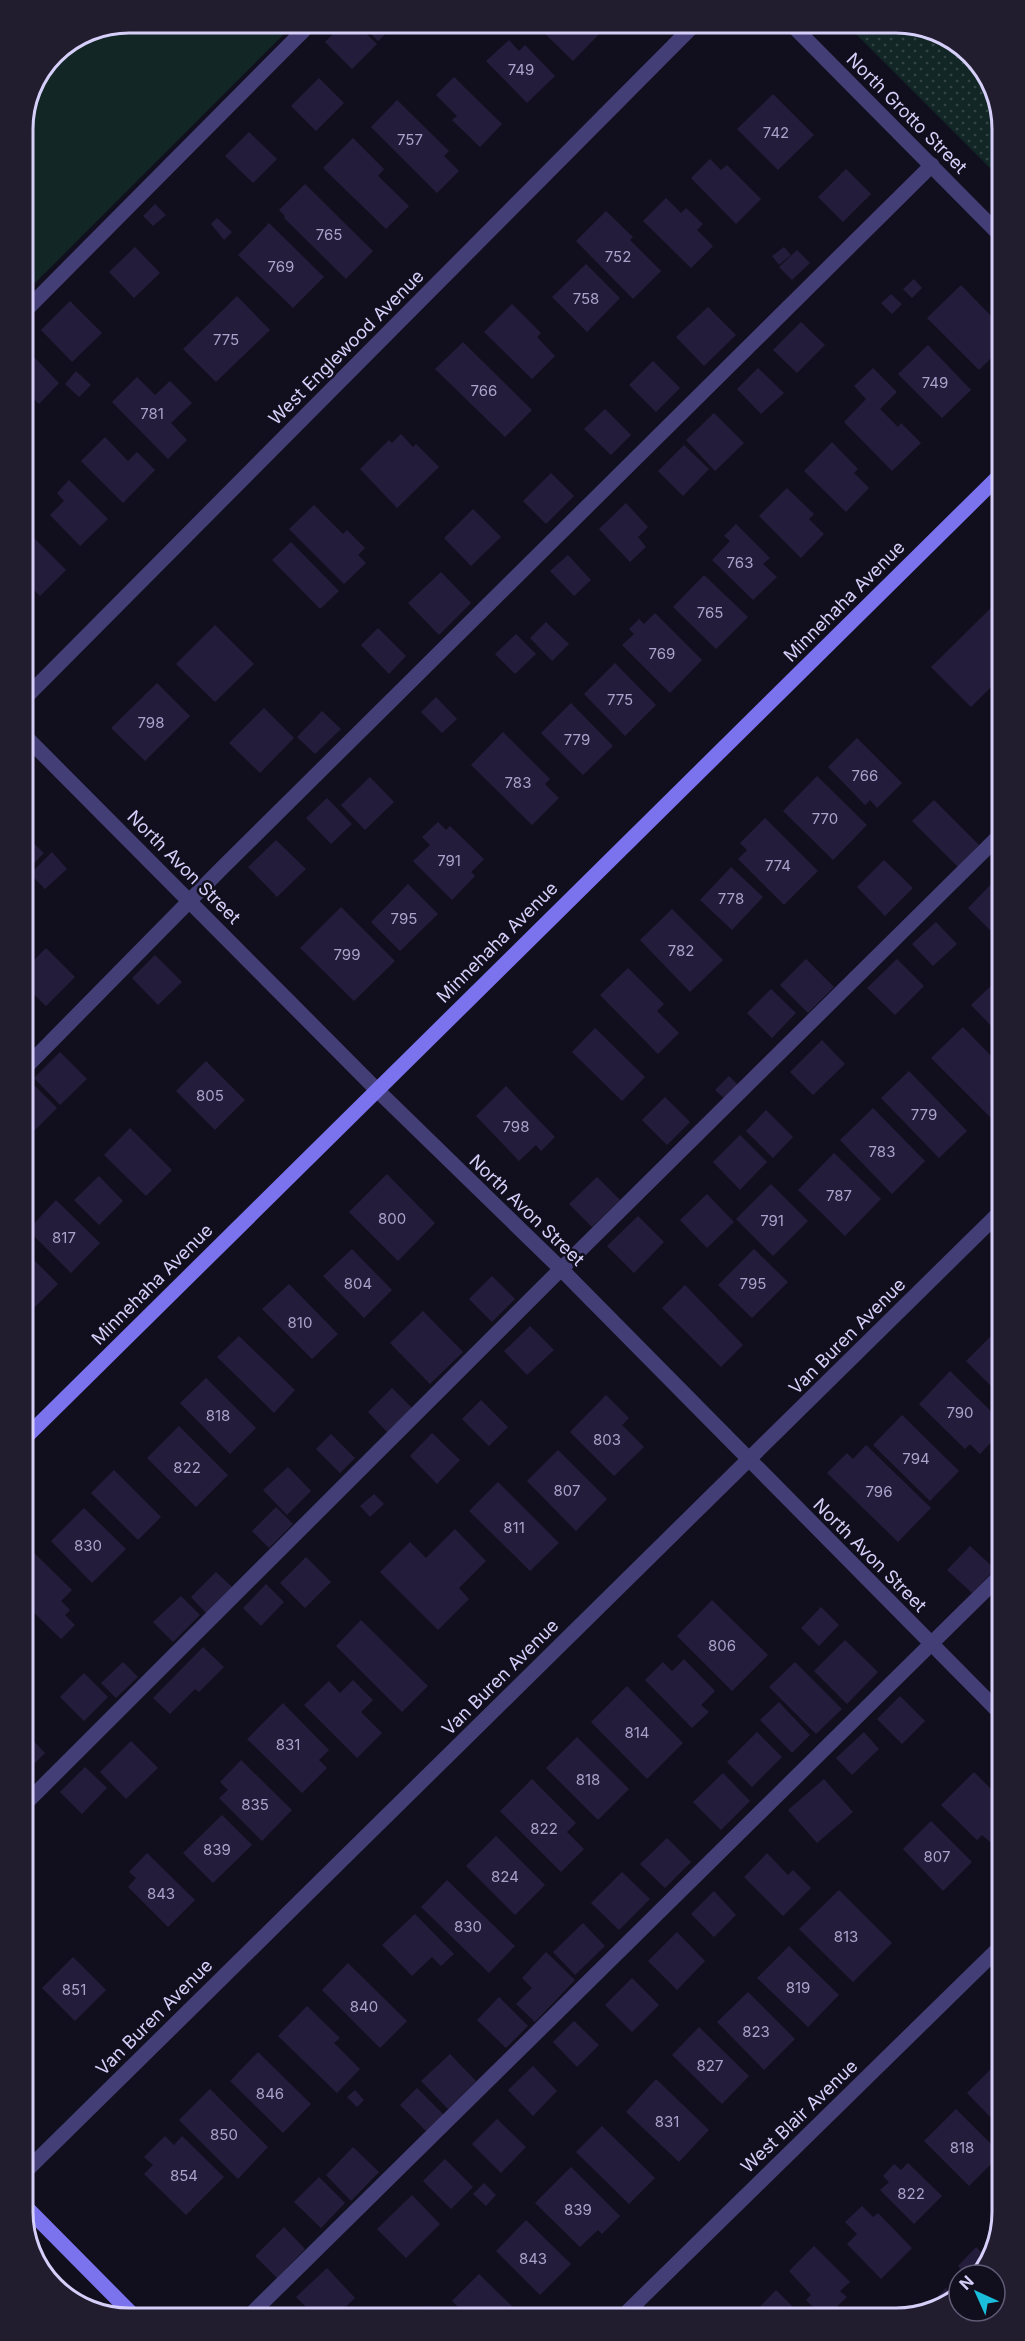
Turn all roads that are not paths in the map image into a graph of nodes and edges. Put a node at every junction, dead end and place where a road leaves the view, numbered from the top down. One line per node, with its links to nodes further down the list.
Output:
1 (300, 33): 6 (street)
2 (686, 33): 8 (street, West Englewood Avenue)
3 (800, 33): 4 (street, North Grotto Street)
4 (932, 165): 5 (street, North Grotto Street); 11 (street)
5 (992, 227)
6 (33, 303)
7 (992, 483): 13 (street, Minnehaha Avenue)
8 (33, 690)
9 (33, 744): 11 (street, North Avon Street)
10 (992, 843): 15 (street)
11 (190, 900): 12 (street); 13 (street, North Avon Street)
12 (33, 1060)
13 (376, 1089): 15 (street, North Avon Street); 16 (street, Minnehaha Avenue)
14 (992, 1220): 17 (street, Van Buren Avenue)
15 (561, 1269): 17 (street, North Avon Street); 21 (street)
16 (33, 1430)
17 (748, 1460): 19 (street, North Avon Street); 23 (street, Van Buren Avenue)
18 (992, 1584): 19 (street)
19 (931, 1644): 20 (street, North Avon Street); 26 (street)
20 (992, 1705)
21 (33, 1796)
22 (992, 1955): 27 (street, West Blair Avenue)
23 (33, 2164)
24 (33, 2215): 25 (street)
25 (125, 2308)
26 (257, 2308)
27 (631, 2308)

